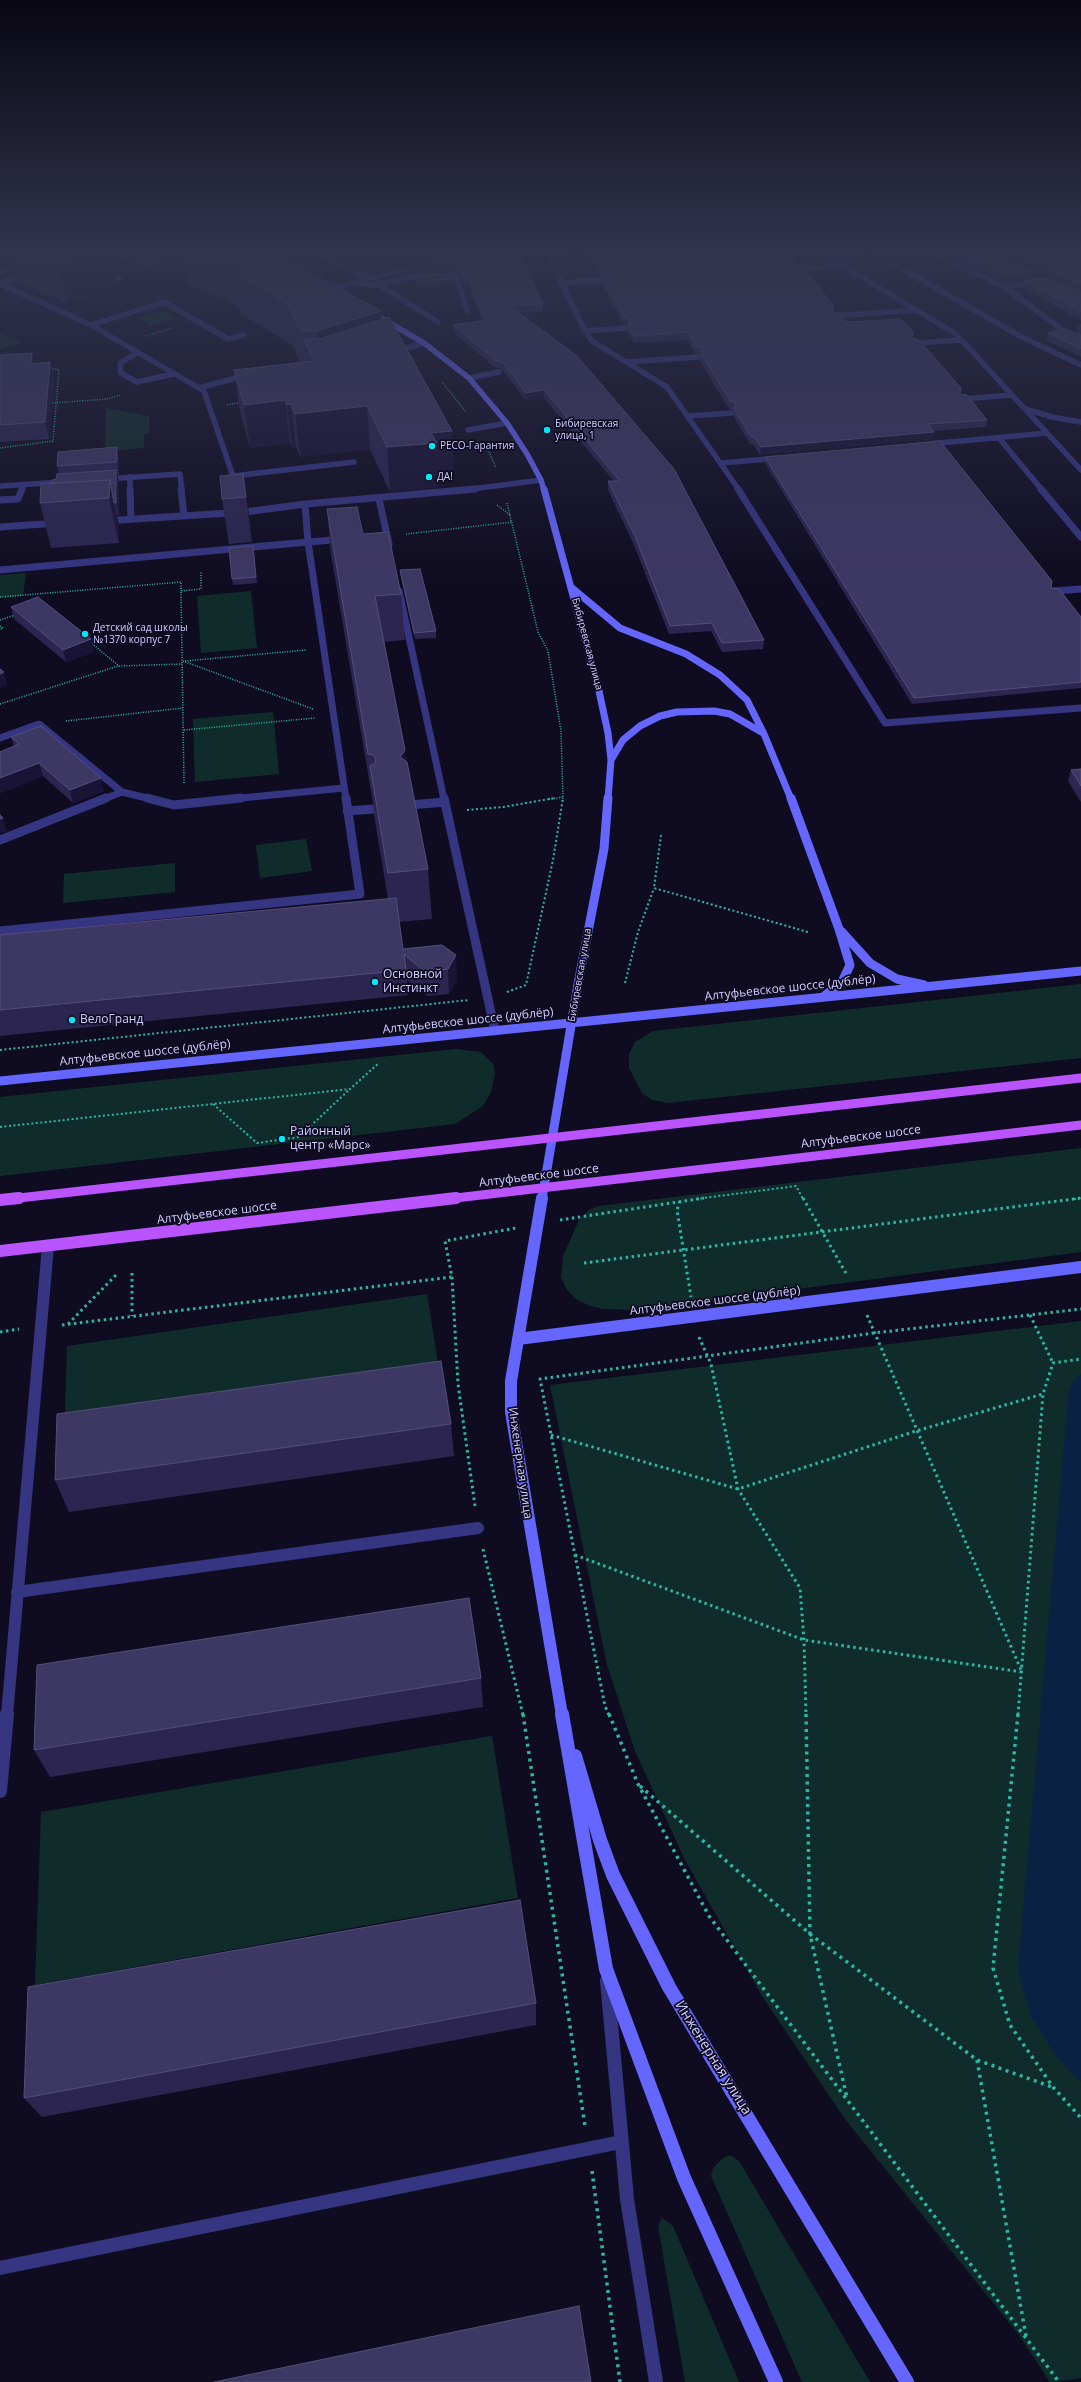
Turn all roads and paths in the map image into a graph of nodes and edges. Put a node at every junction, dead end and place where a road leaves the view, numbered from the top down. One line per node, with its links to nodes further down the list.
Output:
1 (123, 361): 10 (street)
2 (153, 361): 10 (street)
3 (447, 361): 11 (main road, Бибиревская улица)
4 (639, 361): 6 (street)
5 (981, 361): 13 (street)
6 (627, 362): 22 (street)
7 (46, 367): 17 (path)
8 (499, 372): 11 (street)
9 (256, 373): 12 (street)
10 (174, 374): 12 (street)
11 (469, 378): 24 (main road, Бибиревская улица)
12 (199, 388): 19 (street)
13 (1012, 395): 14 (street); 20 (street)
14 (962, 399)
15 (248, 400): 19 (path)
16 (80, 401): 17 (path)
17 (56, 402): 18 (path); 29 (path)
18 (52, 403)
19 (211, 409): 34 (street)
20 (1025, 409): 23 (street); 26 (street)
21 (732, 413): 22 (street)
22 (688, 416): 32 (street)
23 (1081, 422)
24 (507, 423): 25 (street); 37 (main road, Бибиревская улица)
25 (468, 430)
26 (1047, 433): 27 (street); 33 (street)
27 (999, 438): 28 (street); 55 (street)
28 (920, 445)
29 (0, 448)
30 (785, 458): 32 (street)
31 (354, 462): 34 (street)
32 (722, 464): 78 (street)
33 (1081, 470)
34 (233, 476): 42 (street)
35 (130, 477): 36 (street); 48 (street); 49 (street)
36 (99, 479)
37 (541, 480): 40 (street); 62 (main road, Бибиревская улица)
38 (69, 482): 39 (street)
39 (23, 485): 41 (street); 44 (street)
40 (504, 485): 43 (street); 51 (path)
41 (0, 486)
42 (240, 498)
43 (379, 499): 45 (street); 54 (street)
44 (0, 500)
45 (305, 504): 47 (street); 57 (street)
46 (242, 505): 47 (street)
47 (245, 512): 48 (street)
48 (184, 516): 49 (street)
49 (131, 519): 50 (street)
50 (93, 521)
51 (513, 522): 54 (path); 87 (path)
52 (62, 523): 53 (street)
53 (0, 527)
54 (383, 536): 58 (street)
55 (1081, 537)
56 (356, 538): 57 (street)
57 (308, 542): 59 (street); 72 (street)
58 (391, 551)
59 (201, 552): 60 (street); 64 (path)
60 (0, 570)
61 (397, 582): 88 (street)
62 (572, 588): 82 (main road); 84 (main road, Бибиревская улица)
63 (1081, 589): 65 (street)
64 (181, 591): 66 (path); 73 (path)
65 (1053, 591)
66 (0, 597)
67 (20, 613): 68 (path)
68 (0, 620)
69 (0, 626): 70 (path)
70 (0, 629)
71 (88, 640): 75 (path)
72 (324, 648): 73 (path); 79 (street)
73 (182, 661): 74 (path); 79 (path)
74 (182, 664): 75 (path); 77 (path)
75 (119, 666): 76 (path)
76 (0, 704)
77 (183, 708): 80 (path); 81 (path)
78 (1081, 708)
79 (333, 716): 81 (path); 85 (street)
80 (39, 724): 83 (street); 86 (street)
81 (184, 730): 89 (path)
82 (764, 734): 84 (main road); 97 (main road)
83 (0, 738)
84 (611, 760): 105 (main road, Бибиревская улица)
85 (344, 788): 89 (street); 92 (street)
86 (122, 792): 89 (street); 95 (street)
87 (563, 797): 93 (path); 104 (path)
88 (445, 802): 90 (street); 93 (street)
89 (185, 804)
90 (410, 806)
91 (374, 809): 92 (street)
92 (347, 811): 98 (street)
93 (448, 812): 104 (street)
94 (661, 835): 96 (path)
95 (0, 840)
96 (654, 888): 99 (path); 101 (path)
97 (839, 929): 102 (main road); 103 (main road)
98 (0, 931)
99 (808, 932)
100 (1081, 971): 102 (main road, Алтуфьевское шоссе (дублёр))
101 (625, 983)
102 (931, 987): 103 (main road, Алтуфьевское шоссе (дублёр))
103 (823, 997): 105 (main road, Алтуфьевское шоссе (дублёр))
104 (488, 998): 106 (street); 107 (path)
105 (571, 1024): 106 (main road, Алтуфьевское шоссе (дублёр)); 115 (main road, Бибиревская улица)
106 (495, 1031): 110 (main road, Алтуфьевское шоссе (дублёр))
107 (0, 1050)
108 (381, 1061): 111 (path)
109 (1081, 1078): 115 (main road)
110 (0, 1081)
111 (350, 1089): 112 (path); 112 (path)
112 (213, 1104): 114 (path)
113 (1081, 1125): 116 (main road, Алтуфьевское шоссе)
114 (0, 1127)
115 (552, 1137): 116 (main road, Бибиревская улица); 118 (main road)
116 (544, 1188): 120 (main road, Инженерная улица); 122 (main road, Алтуфьевское шоссе)
117 (1081, 1198): 121 (path)
118 (0, 1200)
119 (680, 1201): 120 (path); 121 (path); 124 (path)
120 (537, 1224): 129 (path); 139 (main road, Инженерная улица)
121 (822, 1232): 124 (path); 130 (path)
122 (48, 1246): 123 (main road, Алтуфьевское шоссе); 136 (street)
123 (0, 1251)
124 (683, 1251): 125 (path); 134 (path)
125 (584, 1263)
126 (1081, 1267): 130 (main road, Алтуфьевское шоссе (дублёр))
127 (132, 1272): 133 (path)
128 (116, 1274): 135 (path)
129 (452, 1277): 133 (path); 147 (path)
130 (859, 1295): 134 (main road, Алтуфьевское шоссе (дублёр)); 138 (path)
131 (1081, 1309): 132 (path)
132 (1030, 1314): 138 (path); 142 (path)
133 (132, 1316): 135 (path)
134 (695, 1316): 139 (main road, Алтуфьевское шоссе (дублёр)); 140 (path)
135 (67, 1324): 136 (path)
136 (41, 1327): 137 (path); 149 (street)
137 (0, 1332)
138 (874, 1333): 140 (path); 144 (path)
139 (518, 1339): 152 (main road, Инженерная улица)
140 (707, 1355): 145 (path); 146 (path)
141 (1081, 1359): 142 (path)
142 (1053, 1363): 143 (path)
143 (1043, 1394): 144 (path); 151 (path)
144 (916, 1431): 146 (path); 151 (path)
145 (551, 1435): 146 (path); 148 (path)
146 (738, 1489): 150 (path)
147 (478, 1528): 149 (street); 162 (path)
148 (575, 1554): 150 (path); 153 (path)
149 (17, 1592): 154 (street)
150 (804, 1640): 151 (path); 155 (path)
151 (1022, 1672): 158 (path)
152 (563, 1714): 156 (main road, Инженерная улица); 168 (main road, Инженерная улица)
153 (638, 1784): 155 (path); 159 (path)
154 (0, 1791)
155 (810, 1934): 157 (path); 159 (path)
156 (606, 1969): 161 (street); 167 (main road, Инженерная улица)
157 (977, 2060): 158 (path); 164 (path)
158 (1053, 2087): 160 (path)
159 (848, 2101): 164 (path)
160 (1081, 2118)
161 (621, 2142): 162 (street); 166 (street)
162 (589, 2150): 163 (street); 165 (path)
163 (0, 2268)
164 (1026, 2336): 169 (path)
165 (620, 2382)
166 (656, 2382)
167 (776, 2382)
168 (907, 2382)
169 (1059, 2382)

